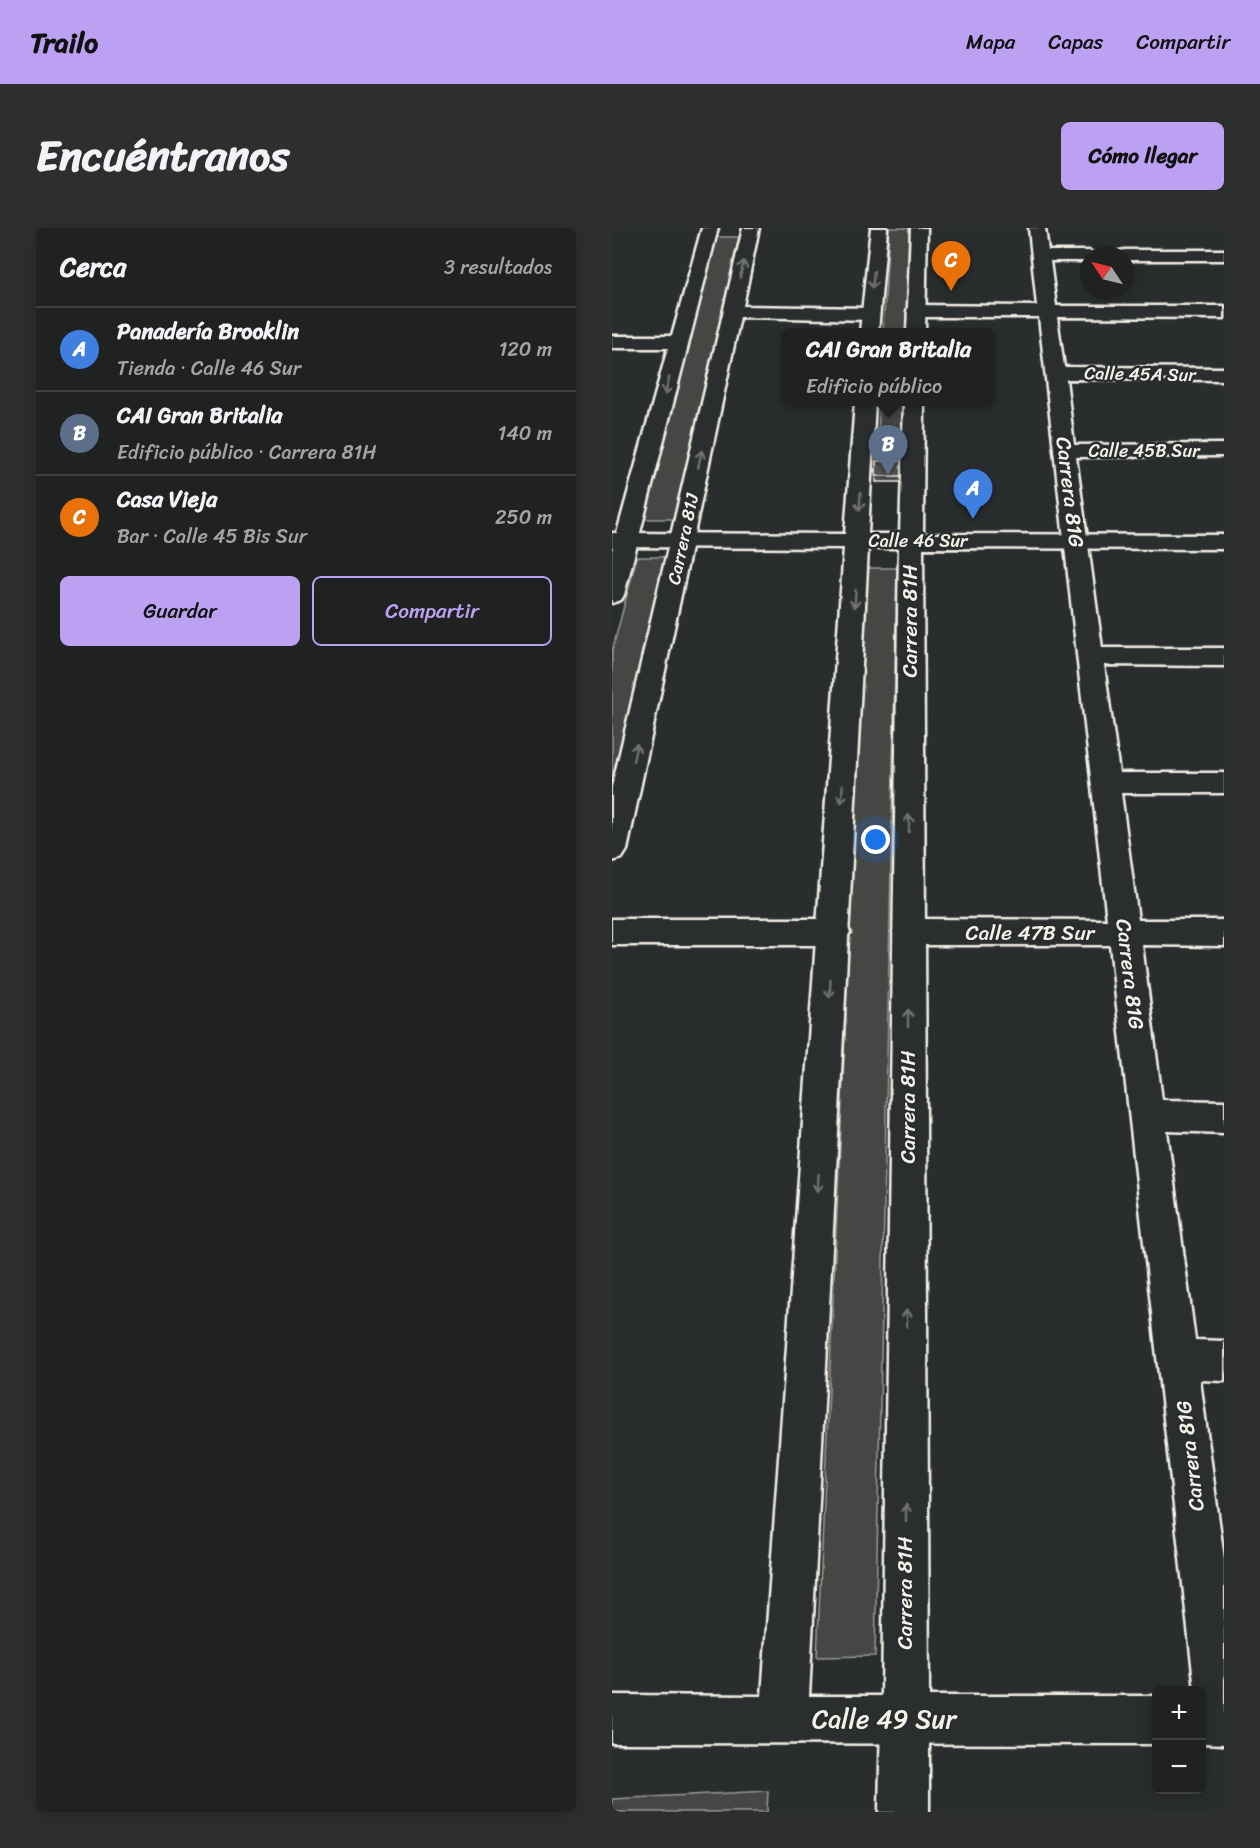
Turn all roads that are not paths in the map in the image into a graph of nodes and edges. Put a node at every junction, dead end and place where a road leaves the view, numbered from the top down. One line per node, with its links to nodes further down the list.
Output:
1 (710, 228): 16 (street)
2 (751, 228): 10 (street, Carrera 81J, one-way to 2)
3 (879, 228): 13 (street, one-way to 13)
4 (919, 228): 9 (street)
5 (1039, 242): 6 (street); 11 (street, Carrera 81G)
6 (1080, 253)
7 (1134, 255): 8 (street)
8 (1224, 255)
9 (916, 310): 11 (street); 14 (street)
10 (732, 311): 13 (street); 24 (street, Carrera 81J, one-way to 10)
11 (1047, 311): 12 (street); 17 (street, Carrera 81G)
12 (1224, 312)
13 (869, 323)
14 (916, 328)
15 (612, 342): 16 (street)
16 (679, 342): 23 (street, one-way to 23)
17 (1055, 373): 18 (street, Calle 45A Sur); 22 (street, Carrera 81G)
18 (1224, 374)
19 (865, 406): 25 (street, one-way to 25)
20 (914, 406): 26 (street, Carrera 81H)
21 (1224, 450): 22 (street, Calle 45B Sur)
22 (1065, 451): 27 (street, Carrera 81G)
23 (619, 540): 24 (street, Calle 46 Sur); 29 (street)
24 (683, 540): 25 (street, Calle 46 Sur); 34 (street, Carrera 81J, one-way to 24)
25 (858, 541): 26 (street, Calle 46 Sur); 36 (street, one-way to 36)
26 (911, 541): 27 (street, Calle 46 Sur); 37 (street, Carrera 81H, one-way to 26)
27 (1076, 541): 28 (street, Calle 46 Sur); 30 (street, Carrera 81G)
28 (1224, 542)
29 (612, 595)
30 (1090, 656): 31 (street); 32 (street, Carrera 81G)
31 (1224, 657)
32 (1106, 783): 33 (street); 38 (street, Carrera 81G)
33 (1224, 783)
34 (612, 850)
35 (612, 932): 36 (street)
36 (834, 932): 44 (street, one-way to 44)
37 (909, 932): 38 (street, Calle 47B Sur); 46 (street, Carrera 81H, one-way to 37)
38 (1124, 933): 39 (street, Calle 47B Sur); 40 (street, Carrera 81G)
39 (1224, 933)
40 (1147, 1115): 41 (street); 42 (street, Carrera 81G)
41 (1224, 1117)
42 (1178, 1360): 43 (street); 48 (street, Carrera 81G)
43 (1224, 1361)
44 (784, 1718): 45 (street, Calle 49 Sur); 46 (street, Calle 49 Sur)
45 (612, 1719)
46 (905, 1719): 47 (street, Calle 49 Sur); 49 (street, Carrera 81H)
47 (1152, 1720)
48 (1216, 1720)
49 (904, 1812)

